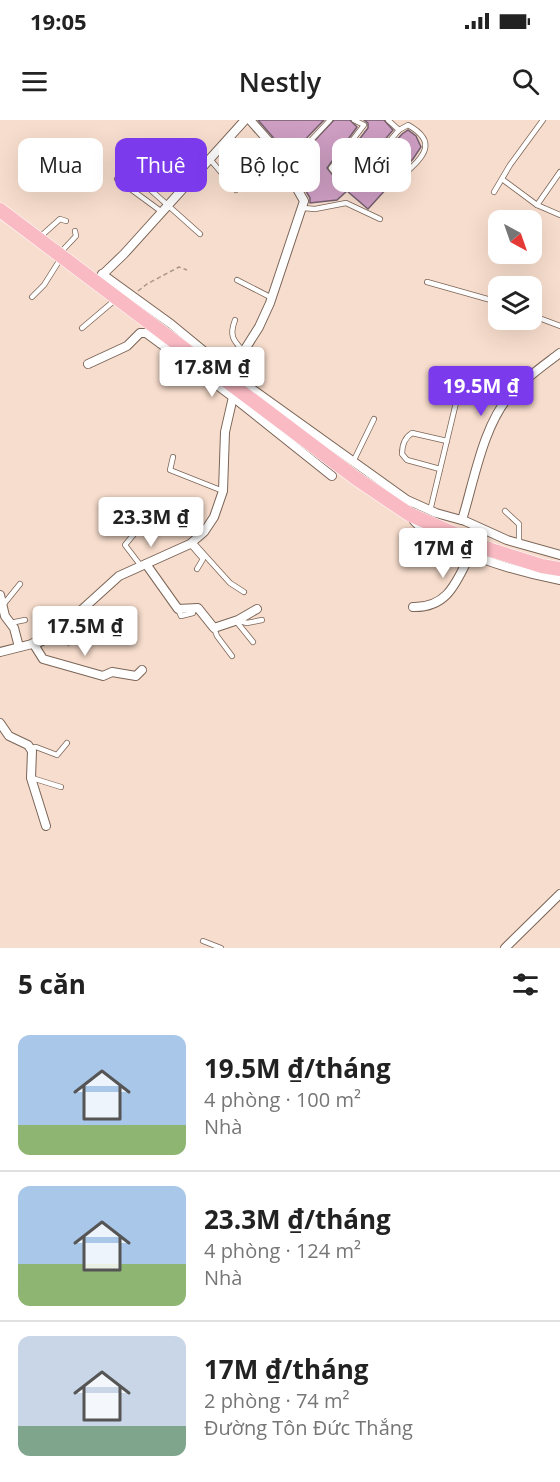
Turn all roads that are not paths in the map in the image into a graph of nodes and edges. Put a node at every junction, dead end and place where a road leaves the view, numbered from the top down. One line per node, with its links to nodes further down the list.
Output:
1 (245, 120): 13 (street)
2 (250, 120): 23 (street)
3 (330, 120): 10 (lane)
4 (354, 120): 8 (lane)
5 (371, 120): 8 (lane)
6 (388, 120): 9 (lane)
7 (543, 120): 17 (lane)
8 (364, 125): 11 (lane)
9 (399, 130): 12 (lane); 14 (lane)
10 (313, 138)
11 (353, 138)
12 (392, 138)
13 (209, 158): 15 (lane); 21 (street)
14 (411, 166)
15 (219, 170)
16 (560, 172): 22 (lane)
17 (502, 179): 20 (lane); 22 (lane)
18 (135, 192): 25 (lane)
19 (154, 192): 21 (lane)
20 (494, 192)
21 (169, 204): 25 (street); 30 (lane)
22 (537, 205): 26 (lane)
23 (303, 208): 27 (lane); 38 (street)
24 (0, 210): 31 (highway)
25 (162, 212): 33 (street)
26 (560, 215)
27 (380, 219)
28 (66, 221): 31 (lane)
29 (75, 231): 32 (lane)
30 (200, 234)
31 (39, 237): 32 (highway)
32 (61, 254): 33 (highway); 36 (lane)
33 (98, 278): 37 (highway); 47 (street)
34 (237, 280): 38 (lane)
35 (427, 282): 39 (lane)
36 (32, 297)
37 (117, 298): 43 (lane); 49 (highway)
38 (272, 298): 44 (street)
39 (488, 299)
40 (542, 319): 42 (lane)
41 (235, 320): 44 (lane)
42 (560, 326)
43 (82, 328)
44 (244, 352): 47 (street)
45 (560, 353): 59 (street)
46 (88, 364): 49 (street)
47 (230, 373): 49 (street)
48 (461, 382): 51 (lane)
49 (233, 389): 53 (street); 55 (street); 56 (street); 58 (highway)
50 (374, 419): 53 (lane)
51 (447, 441): 54 (lane); 54 (lane)
52 (173, 457): 56 (lane)
53 (353, 462): 58 (street)
54 (440, 469): 58 (lane)
55 (332, 476)
56 (223, 491): 61 (street)
57 (505, 511): 62 (lane)
58 (420, 513): 59 (street); 63 (street); 67 (highway)
59 (463, 522): 62 (street)
60 (134, 534): 65 (lane)
61 (191, 543): 65 (street); 66 (lane); 70 (lane)
62 (519, 544): 64 (street)
63 (471, 553): 68 (street); 73 (street)
64 (560, 555)
65 (144, 565): 74 (street); 82 (street)
66 (196, 569)
67 (560, 569)
68 (560, 580)
69 (20, 584): 72 (lane)
70 (244, 592)
71 (0, 595): 72 (street)
72 (3, 605): 81 (street)
73 (413, 607)
74 (178, 609): 77 (lane); 83 (street)
75 (257, 609): 79 (street)
76 (66, 610): 82 (lane)
77 (193, 613)
78 (25, 620): 81 (lane)
79 (237, 620): 80 (lane); 83 (street); 84 (lane)
80 (262, 620)
81 (10, 623): 86 (street)
82 (66, 624): 85 (street)
83 (214, 628): 88 (lane)
84 (253, 642)
85 (33, 643): 86 (street); 89 (street)
86 (19, 647): 87 (street)
87 (0, 652)
88 (232, 656)
89 (142, 670)
90 (0, 723): 92 (street)
91 (67, 743): 92 (lane)
92 (30, 747): 93 (street)
93 (31, 778): 94 (lane); 95 (street)
94 (61, 787)
95 (46, 826)
96 (560, 894): 99 (street)
97 (202, 940): 98 (lane)
98 (221, 948)
99 (505, 948)

